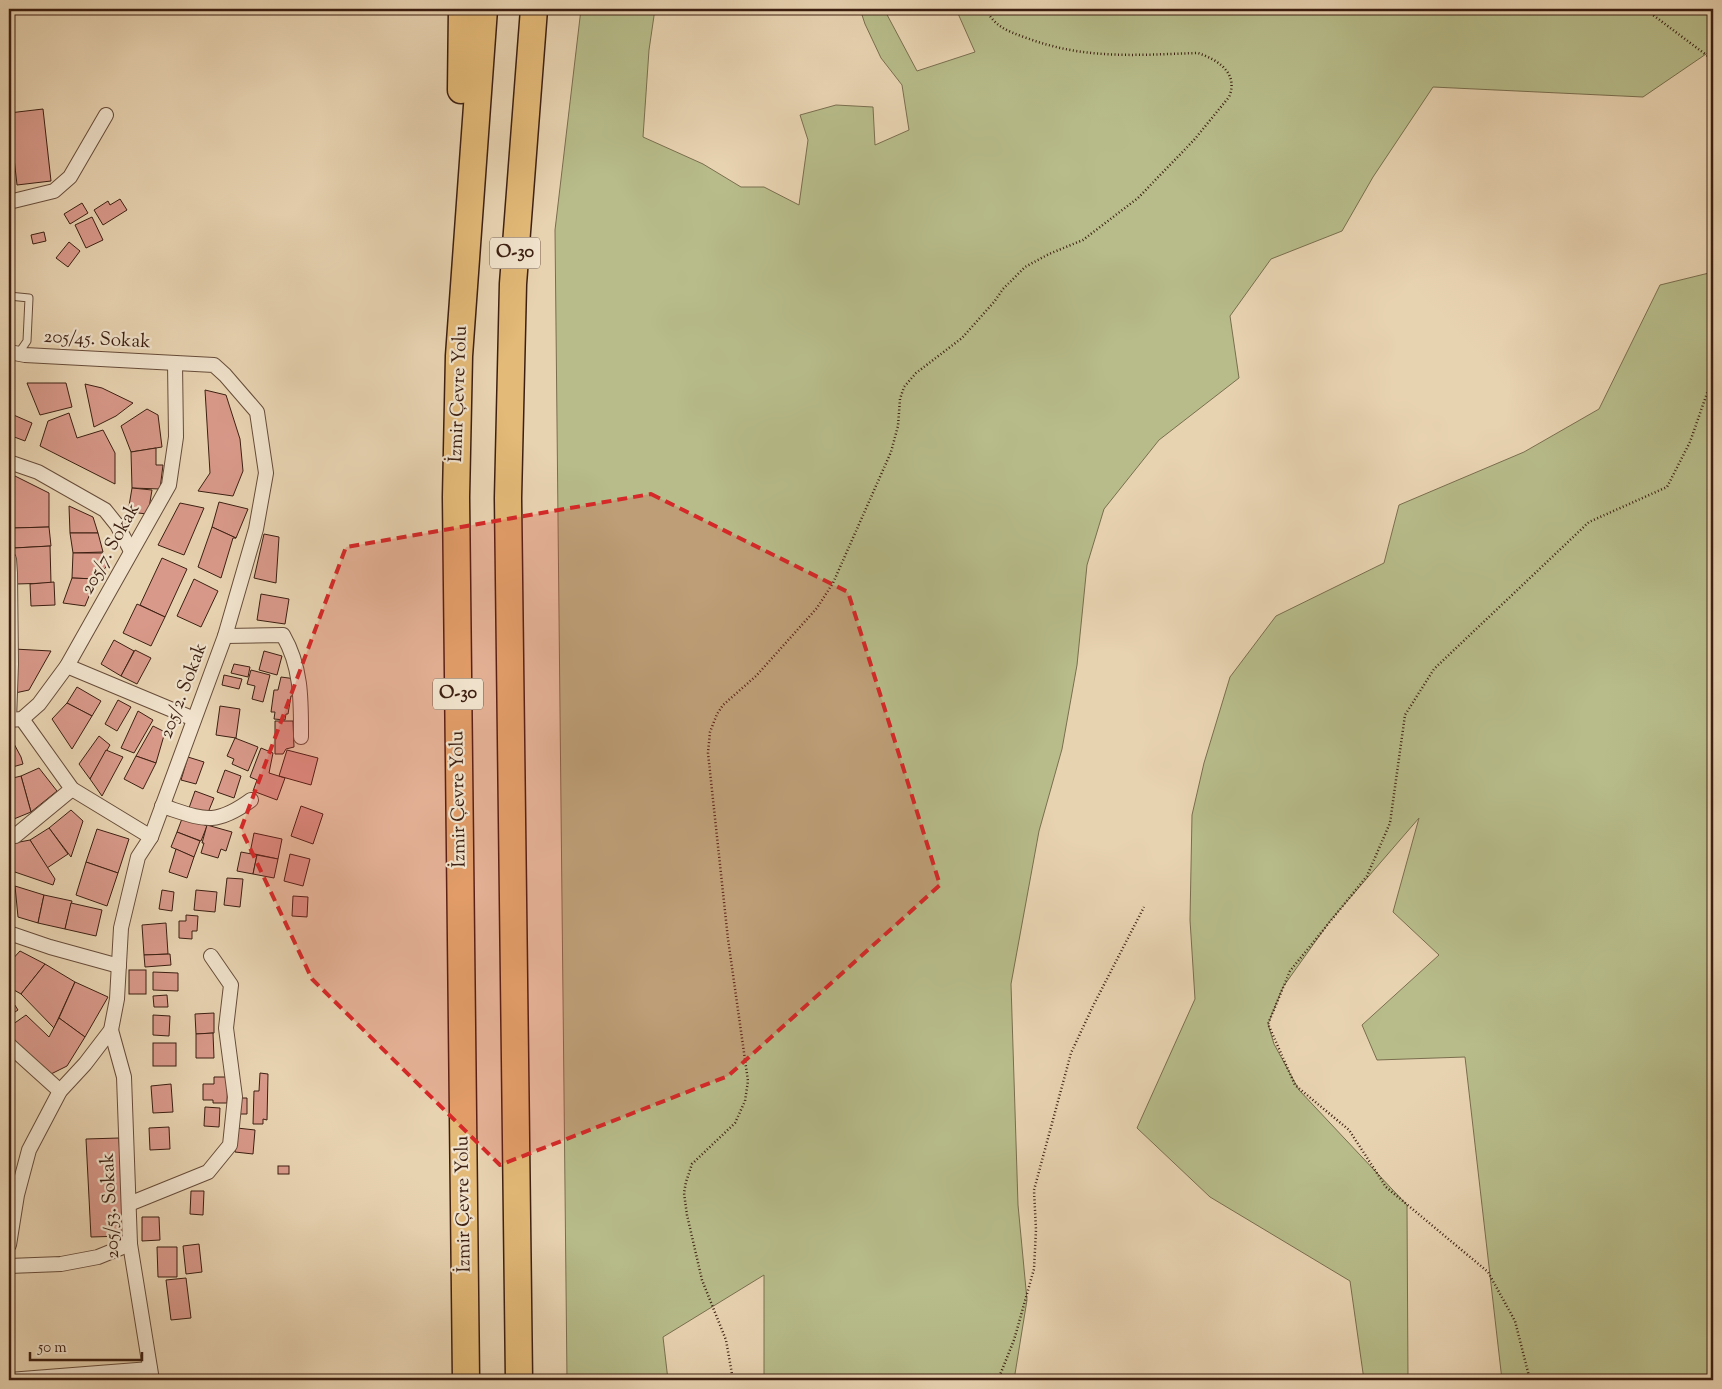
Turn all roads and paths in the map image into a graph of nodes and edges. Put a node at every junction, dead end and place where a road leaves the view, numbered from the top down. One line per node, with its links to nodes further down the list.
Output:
1 (462, 9): 11 (highway)
2 (484, 9): 11 (highway, İzmir Çevre Yolu / O-30)
3 (534, 9): 41 (highway, O-30)
4 (986, 9): 42 (path)
5 (1645, 9): 6 (path)
6 (1713, 60)
7 (106, 116): 8 (street)
8 (9, 202)
9 (9, 296): 10 (lane, 205/45. Sokak)
10 (13, 353): 12 (street, 205/45. Sokak)
11 (459, 356): 40 (highway, İzmir Çevre Yolu / O-30)
12 (175, 363): 15 (street, 205/7. Sokak); 17 (street, 205/2. Sokak)
13 (1713, 376): 44 (path)
14 (9, 462): 15 (street)
15 (131, 551): 18 (street, 205/7. Sokak)
16 (9, 559): 20 (street)
17 (225, 636): 19 (street, 205/2. Sokak); 21 (street)
18 (66, 666): 19 (street); 20 (street, 205/7. Sokak)
19 (194, 719): 24 (street, 205/2. Sokak)
20 (13, 720): 22 (street)
21 (302, 737)
22 (72, 789): 25 (street); 26 (street)
23 (251, 800): 24 (street)
24 (162, 806): 26 (street, 205/2. Sokak)
25 (9, 835)
26 (151, 837): 30 (street, 205/2. Sokak)
27 (1144, 907): 43 (path)
28 (9, 933): 30 (street)
29 (211, 956): 34 (street)
30 (119, 966): 31 (street, 205/2. Sokak)
31 (110, 1030): 33 (street); 34 (street, 205/53. Sokak)
32 (9, 1045): 33 (street)
33 (60, 1090): 36 (street)
34 (129, 1204): 35 (street, 205/53. Sokak)
35 (130, 1244): 37 (street); 38 (street, 205/53. Sokak)
36 (9, 1245)
37 (9, 1266)
38 (151, 1375): 39 (street)
39 (9, 1380)
40 (466, 1380)
41 (519, 1380)
42 (733, 1380)
43 (998, 1380)
44 (1530, 1380)

